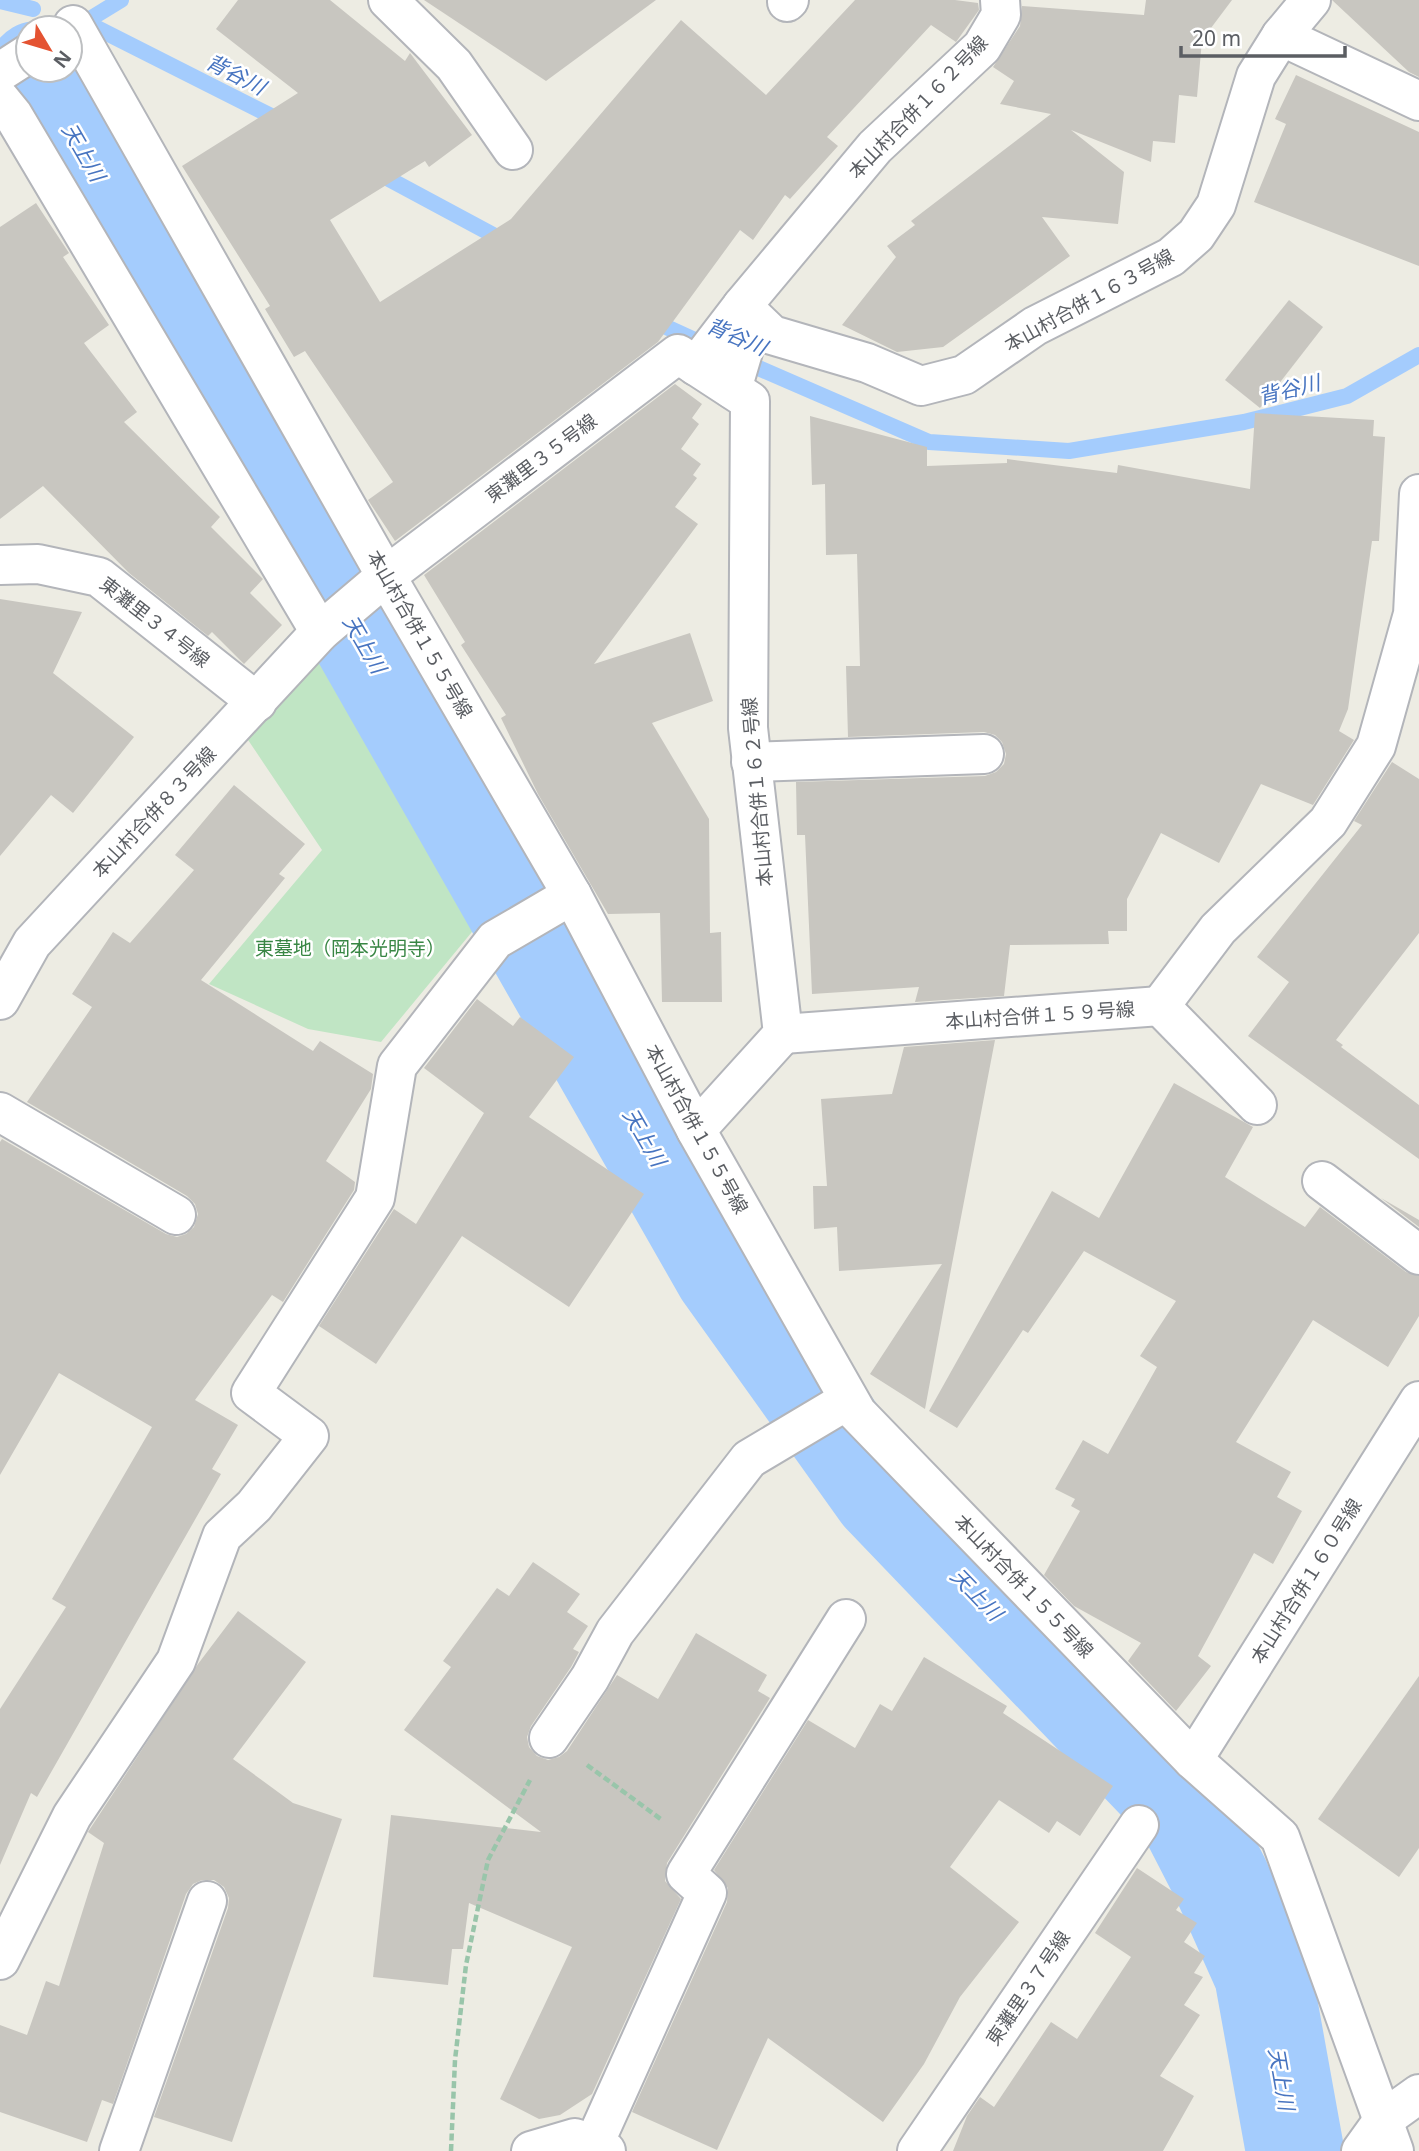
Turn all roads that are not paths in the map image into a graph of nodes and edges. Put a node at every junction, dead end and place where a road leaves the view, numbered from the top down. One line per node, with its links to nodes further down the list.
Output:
1 (388, 0): 8 (street)
2 (1000, 0): 9 (street, 本山村合併１６２号線)
3 (1311, 0): 4 (street, 本山村合併１６３号線)
4 (1281, 36): 6 (street); 9 (street, 本山村合併１６３号線)
5 (84, 38): 14 (street, 本山村合併１５５号線)
6 (1419, 101)
7 (4, 112): 16 (street)
8 (513, 150)
9 (748, 312): 10 (street, 本山村合併１６２号線); 11 (street)
10 (696, 366): 11 (street, 本山村合併１６２号線); 14 (street, 東灘里３５号線)
11 (732, 389): 19 (street, 本山村合併１６２号線)
12 (1419, 494): 15 (street)
13 (0, 565): 17 (street, 東灘里３４号線)
14 (386, 576): 16 (street, 本山村合併８３号線); 20 (street, 本山村合併１５５号線)
15 (1416, 614): 22 (street)
16 (314, 622): 17 (street, 本山村合併８３号線)
17 (257, 702): 21 (street, 本山村合併８３号線)
18 (984, 754): 19 (street)
19 (751, 762): 23 (street, 本山村合併１６２号線)
20 (572, 895): 26 (street, 本山村合併１５５号線); 37 (street)
21 (0, 1000)
22 (1160, 1006): 23 (street, 本山村合併１５９号線); 24 (street, 本山村合併１５９号線)
23 (783, 1034): 26 (street)
24 (1257, 1105)
25 (0, 1112): 28 (street)
26 (696, 1130): 30 (street, 本山村合併１５５号線)
27 (1322, 1181): 29 (street)
28 (176, 1215)
29 (1419, 1255)
30 (842, 1402): 33 (street); 34 (street, 本山村合併１５５号線)
31 (1418, 1407): 34 (street, 本山村合併１６０号線)
32 (846, 1619): 40 (street)
33 (550, 1738)
34 (1193, 1760): 39 (street, 本山村合併１５５号線)
35 (1139, 1825): 43 (street, 東灘里３７号線)
36 (207, 1901): 41 (street)
37 (0, 1960)
38 (1419, 2094): 39 (street)
39 (1389, 2135): 44 (street)
40 (600, 2148): 42 (street)
41 (119, 2151)
42 (531, 2151)
43 (917, 2151)
44 (1361, 2151)

